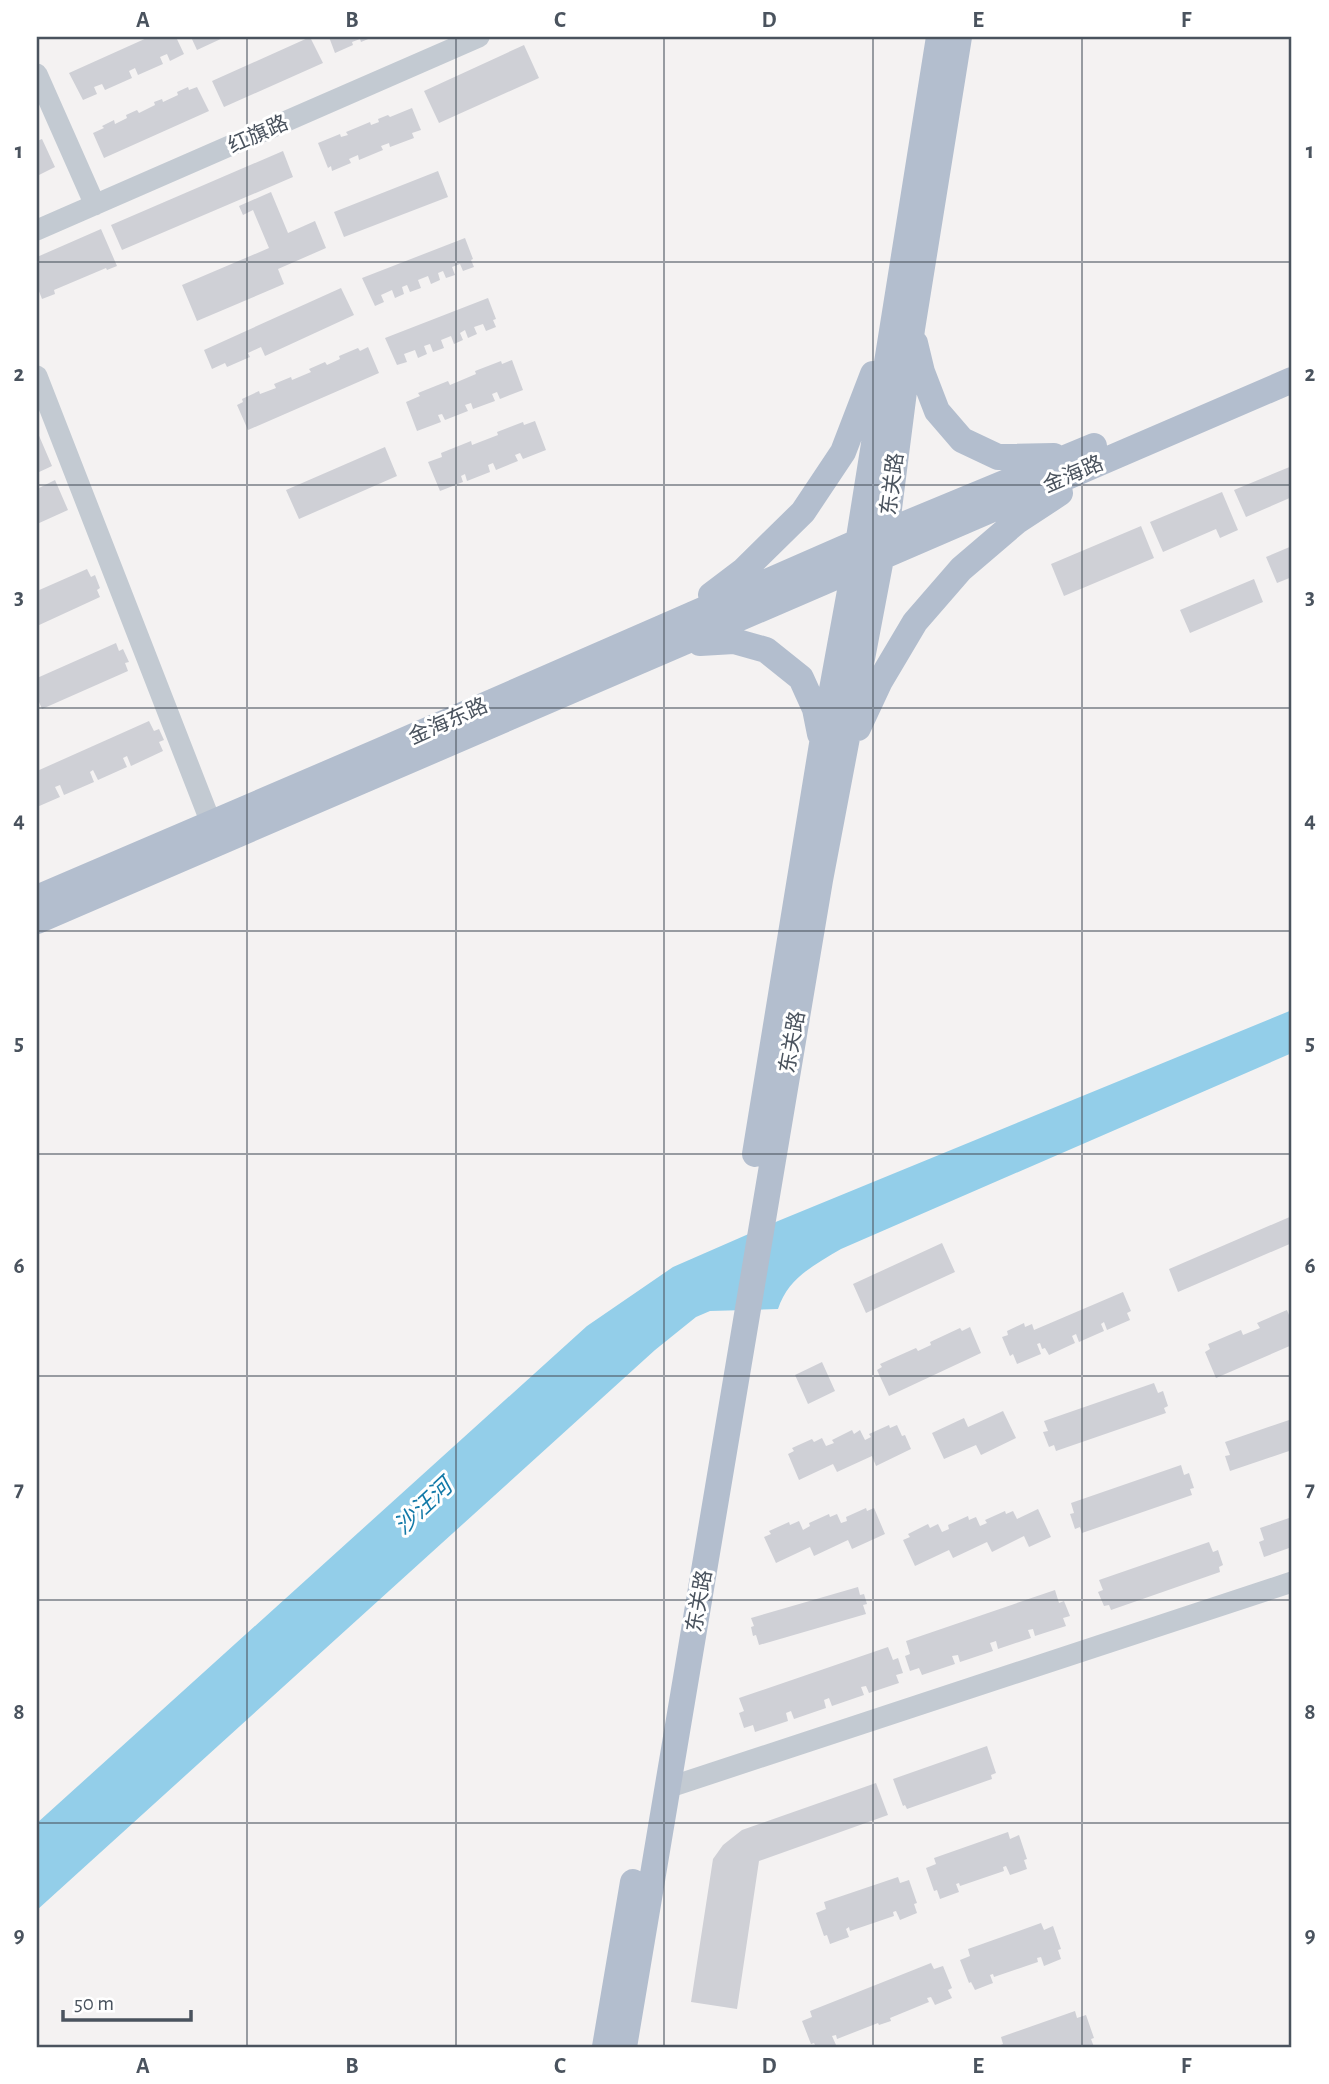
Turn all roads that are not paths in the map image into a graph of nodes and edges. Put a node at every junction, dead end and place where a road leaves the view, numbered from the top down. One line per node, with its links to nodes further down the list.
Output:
1 (479, 37): 5 (street, 红旗路)
2 (939, 37): 7 (main road, 东关路)
3 (959, 37): 7 (main road, 东关路)
4 (37, 74): 5 (street)
5 (95, 205): 6 (street, 红旗路)
6 (37, 230)
7 (902, 326): 11 (main road); 13 (main road, 东关路); 14 (main road, 东关路); 16 (main road)
8 (1292, 361): 11 (main road, 金海路)
9 (37, 376): 19 (street)
10 (1292, 380): 12 (main road, 金海路)
11 (1070, 456): 14 (main road, 金海路)
12 (1115, 456): 14 (main road, 金海路); 18 (main road)
13 (858, 542): 14 (main road, 金海路); 15 (main road, 东关路); 16 (main road, 金海东路)
14 (883, 545): 15 (main road, 金海路); 18 (main road, 东关路)
15 (854, 569): 16 (main road, 金海东路); 17 (main road, 东关路)
16 (677, 633): 17 (main road); 19 (main road, 金海东路); 21 (main road, 金海东路)
17 (822, 744): 24 (main road, 东关路)
18 (842, 764): 23 (main road, 东关路)
19 (211, 823): 20 (main road, 金海东路)
20 (37, 898)
21 (37, 921)
22 (1292, 1582): 23 (street)
23 (667, 1788): 25 (main road, 东关路)
24 (605, 2047)
25 (624, 2047)

